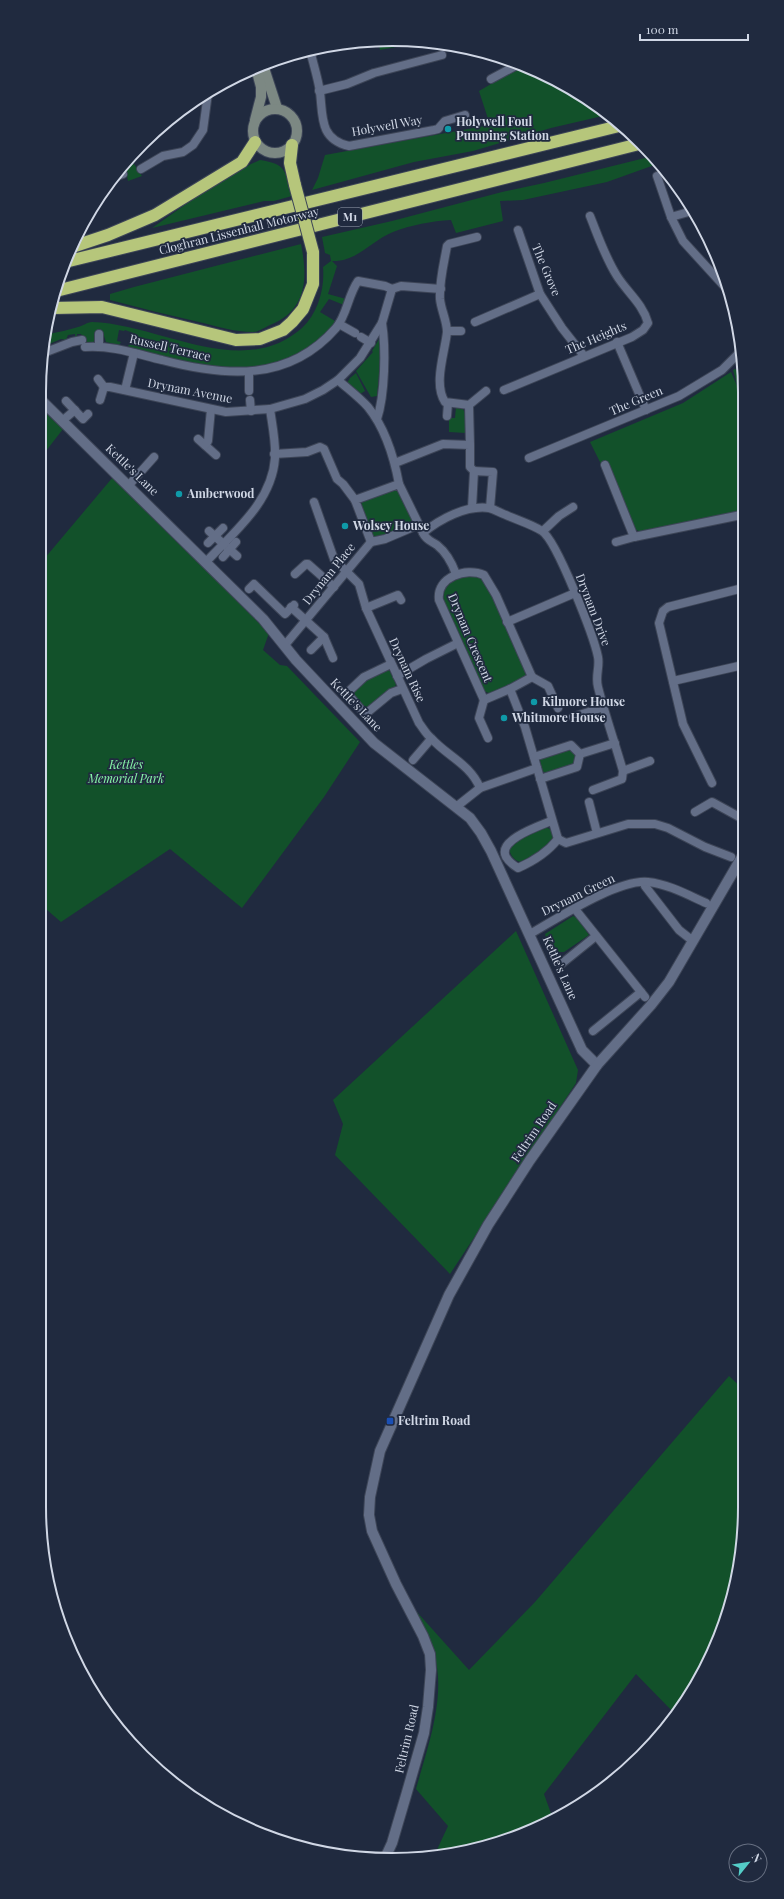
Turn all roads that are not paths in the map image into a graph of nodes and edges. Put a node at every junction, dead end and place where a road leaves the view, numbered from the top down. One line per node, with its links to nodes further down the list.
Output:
1 (442, 55): 7 (street)
2 (311, 56): 7 (street, Holywell Way)
3 (512, 68): 6 (street)
4 (265, 70): 9 (main road)
5 (257, 73): 11 (main road)
6 (491, 79)
7 (319, 90): 10 (street, Holywell Way)
8 (207, 100): 16 (street)
9 (277, 108): 11 (main road); 14 (main road)
10 (465, 115)
11 (255, 120): 13 (main road)
12 (614, 127): 24 (highway, Cloghran Lissenhall Motorway / M1)
13 (255, 142): 14 (main road); 23 (highway)
14 (292, 145): 30 (highway, bridge)
15 (635, 145): 27 (highway, Cloghran Lissenhall Motorway / M1)
16 (141, 169)
17 (657, 176): 20 (street)
18 (688, 212): 20 (street)
19 (590, 216): 37 (street, The Heights)
20 (671, 217): 25 (street)
21 (518, 230): 29 (street, The Grove)
22 (477, 237): 26 (street)
23 (79, 245)
24 (72, 260)
25 (720, 282)
26 (441, 288): 28 (street); 34 (street)
27 (62, 290)
28 (392, 292): 32 (street, Drynam Avenue); 33 (street, Russell Terrace)
29 (540, 294): 31 (street); 42 (street, The Grove)
30 (57, 308)
31 (475, 322)
32 (382, 323): 38 (street, Drynam Avenue); 65 (street)
33 (339, 324): 38 (street); 44 (street, Russell Terrace)
34 (447, 330): 35 (street); 55 (street)
35 (461, 331)
36 (99, 334): 39 (street)
37 (617, 342): 42 (street, The Heights); 61 (street)
38 (371, 343): 46 (street, Drynam Avenue)
39 (99, 346): 40 (street, Russell Terrace); 41 (street, Russell Terrace)
40 (49, 351)
41 (134, 353): 44 (street, Russell Terrace); 48 (street)
42 (584, 356): 50 (street, The Heights)
43 (736, 356): 61 (street, The Green)
44 (249, 373): 49 (street, Drynam Avenue)
45 (98, 379): 47 (street)
46 (338, 380): 59 (street, Drynam Avenue); 65 (street)
47 (104, 387): 48 (street, Drynam Avenue); 52 (street)
48 (125, 390): 58 (street, Drynam Avenue)
49 (249, 390)
50 (504, 390)
51 (486, 391): 57 (street)
52 (100, 400)
53 (250, 400): 62 (street, Drynam Avenue)
54 (66, 401): 60 (street)
55 (448, 403): 57 (street); 64 (street)
56 (46, 405): 66 (street, Kettle's Lane)
57 (469, 405): 67 (street)
58 (210, 409): 62 (street, Drynam Avenue); 69 (street)
59 (270, 409): 62 (street, Drynam Avenue); 68 (street)
60 (75, 410): 63 (street); 66 (street)
61 (646, 410): 71 (street, The Green)
62 (251, 411)
63 (88, 414)
64 (447, 416)
65 (376, 419): 72 (street)
66 (62, 421): 76 (street, Kettle's Lane)
67 (470, 444): 72 (street); 74 (street)
68 (274, 454): 77 (street); 93 (street)
69 (216, 455)
70 (154, 457): 76 (street)
71 (529, 458)
72 (395, 464): 75 (street)
73 (605, 465): 88 (street)
74 (474, 471): 80 (street); 81 (street)
75 (399, 484): 77 (street); 83 (street)
76 (129, 485): 96 (street, Kettle's Lane)
77 (355, 500): 90 (street)
78 (314, 502): 97 (street)
79 (573, 507): 85 (street)
80 (472, 508): 81 (street); 87 (street)
81 (490, 508): 85 (street)
82 (738, 516): 88 (street)
83 (418, 524): 87 (street); 90 (street)
84 (223, 528): 86 (street)
85 (543, 531): 103 (street, Drynam Drive)
86 (212, 533): 92 (street); 93 (street)
87 (423, 533): 99 (street, Drynam Crescent)
88 (634, 537): 91 (street)
89 (236, 542): 93 (street)
90 (371, 542): 97 (street, Drynam Place)
91 (616, 542)
92 (208, 543)
93 (227, 546): 94 (street); 95 (street); 96 (street)
94 (238, 556)
95 (223, 557)
96 (206, 562): 110 (street, Kettle's Lane)
97 (346, 572): 100 (street, Drynam Place); 105 (street, Drynam Rise)
98 (295, 574): 100 (street)
99 (456, 574): 107 (street, Drynam Crescent); 109 (street, Drynam Crescent)
100 (334, 587): 106 (street, Drynam Place)
101 (250, 589): 106 (street)
102 (738, 589): 117 (street)
103 (575, 593): 107 (street); 121 (street, Drynam Drive)
104 (401, 600): 105 (street)
105 (366, 608): 113 (street, Drynam Rise)
106 (306, 621): 108 (street, Drynam Place); 110 (street, Drynam Place)
107 (507, 622): 116 (street, Drynam Crescent)
108 (324, 637): 111 (street); 112 (street, Drynam Place)
109 (458, 643): 115 (street); 120 (street, Drynam Crescent)
110 (285, 645): 138 (street, Kettle's Lane)
111 (311, 650)
112 (333, 658)
113 (391, 664): 115 (street, Drynam Rise); 118 (street)
114 (738, 667): 117 (street)
115 (397, 676): 118 (street, Drynam Rise)
116 (532, 677): 119 (street, Drynam Crescent); 122 (street)
117 (673, 681): 134 (street)
118 (402, 689): 125 (street, Drynam Rise)
119 (510, 689): 120 (street, Drynam Crescent); 128 (street)
120 (484, 700): 124 (street)
121 (604, 707): 123 (street); 126 (street, Drynam Drive)
122 (558, 708)
123 (573, 717)
124 (488, 738)
125 (431, 739): 129 (street); 135 (street, Drynam Rise)
126 (615, 743): 127 (street); 132 (street, Drynam Drive)
127 (580, 754): 128 (street); 133 (street)
128 (534, 757): 131 (street)
129 (413, 760)
130 (650, 761): 132 (street)
131 (537, 768): 133 (street); 135 (street)
132 (623, 771): 136 (street)
133 (540, 779): 141 (street)
134 (712, 783)
135 (480, 788): 138 (street)
136 (593, 790)
137 (589, 802): 142 (street)
138 (456, 807): 149 (street, Kettle's Lane)
139 (695, 812): 140 (street)
140 (738, 816)
141 (551, 820): 143 (street); 143 (street)
142 (597, 833): 143 (street); 144 (street)
143 (558, 838)
144 (731, 857)
145 (738, 864): 151 (street, Feltrim Road)
146 (644, 882): 147 (street, Drynam Green); 148 (street, Drynam Green); 151 (street)
147 (706, 903)
148 (575, 909): 149 (street, Drynam Green); 150 (street)
149 (530, 934): 154 (street, Kettle's Lane)
150 (596, 936): 152 (street); 153 (street)
151 (693, 941): 154 (street, Feltrim Road)
152 (560, 965)
153 (593, 1031)
154 (597, 1065): 155 (street, Feltrim Road)
155 (387, 1853)

